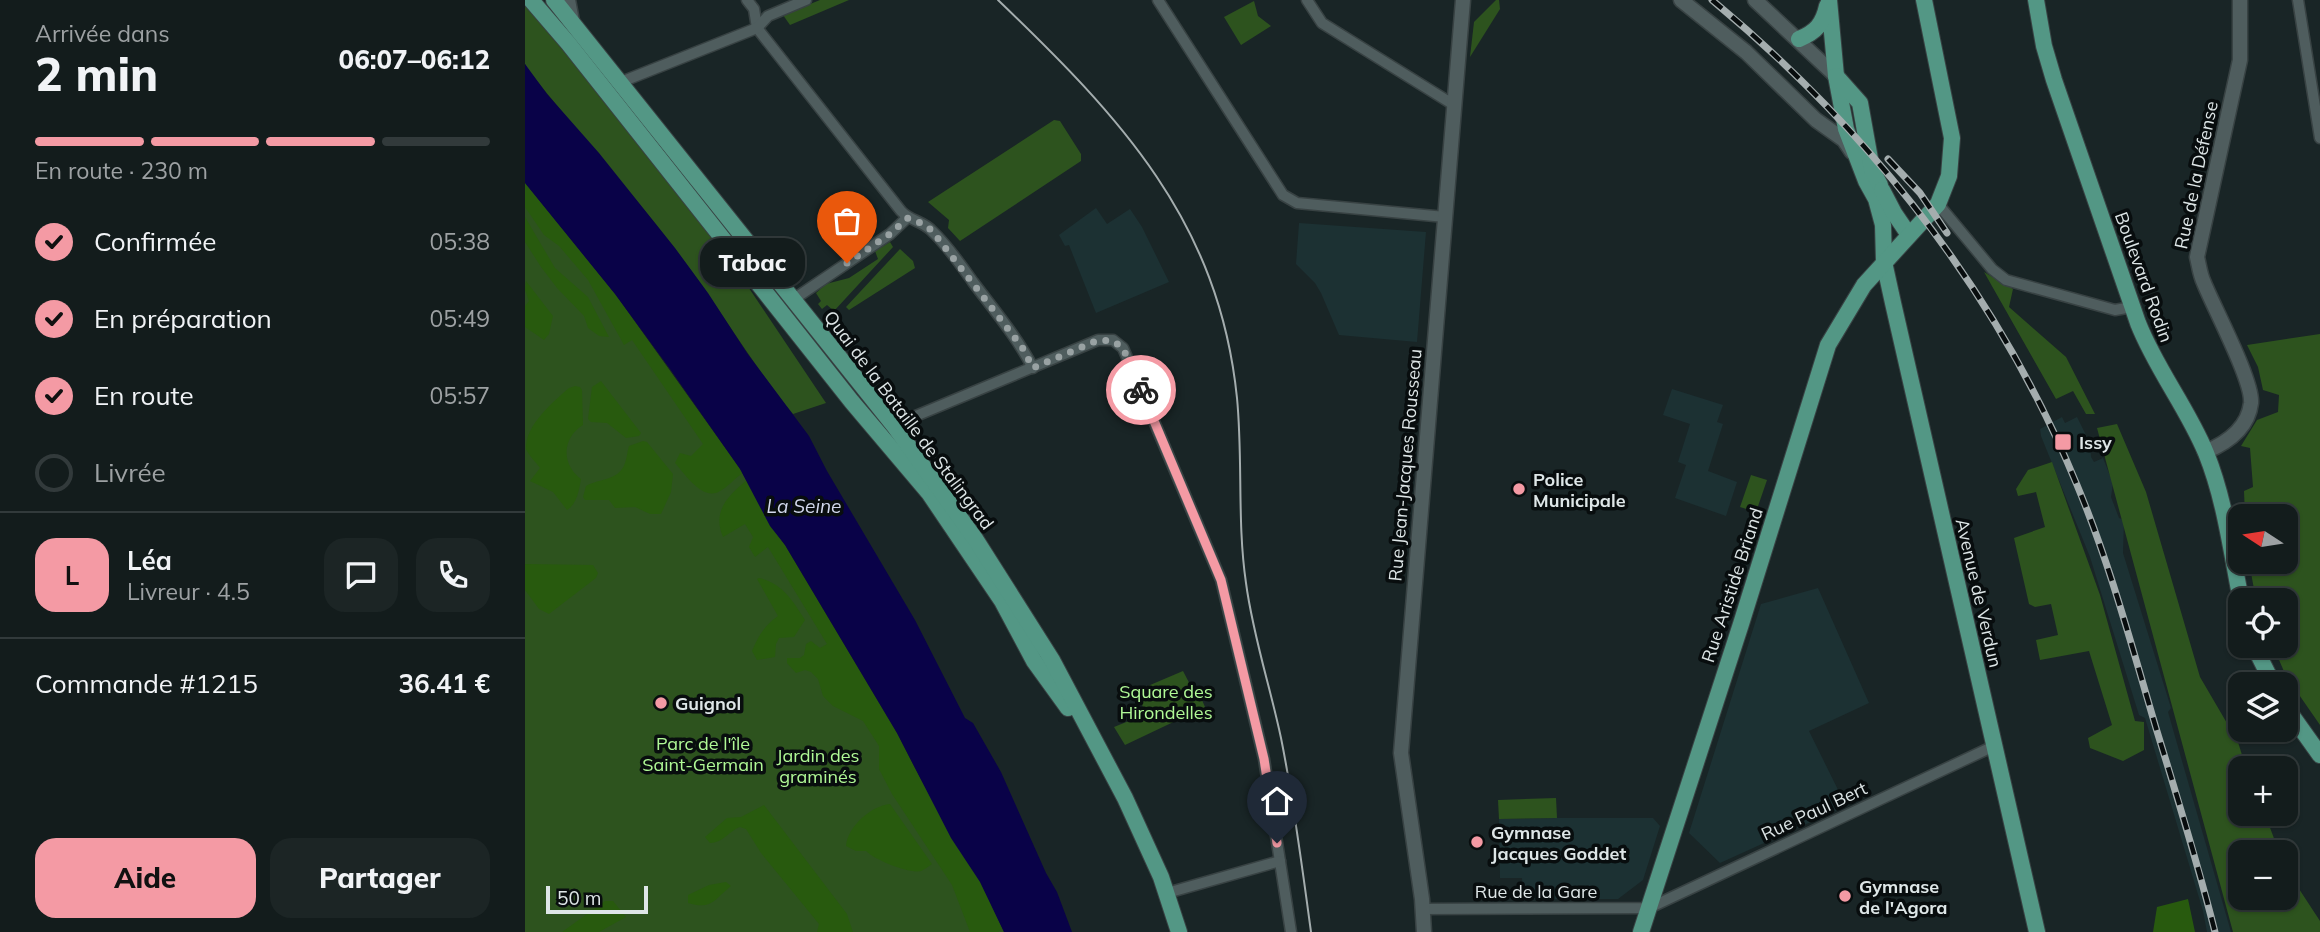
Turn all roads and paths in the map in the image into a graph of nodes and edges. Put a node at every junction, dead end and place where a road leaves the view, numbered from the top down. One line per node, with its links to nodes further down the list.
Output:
1 (531, 0): 30 (main road, Quai de la Bataille de Stalingrad)
2 (554, 0): 16 (main road, Quai de la Bataille de Stalingrad)
3 (568, 0): 16 (street)
4 (747, 0): 17 (street)
5 (806, 0): 17 (street)
6 (1158, 0): 26 (street)
7 (1307, 0): 21 (street)
8 (1463, 0): 21 (street, Rue Jean-Jacques Rousseau)
9 (1681, 0): 23 (street)
10 (1755, 0): 18 (street)
11 (1829, 0): 18 (main road); 19 (main road)
12 (1924, 0): 25 (main road)
13 (2036, 0): 32 (main road, Boulevard Rodin)
14 (2240, 0): 36 (street, Rue de la Défense)
15 (2298, 0): 22 (street)
16 (572, 21): 20 (main road, Quai de la Bataille de Stalingrad)
17 (757, 28): 20 (street); 27 (street)
18 (1799, 38): 19 (street)
19 (1836, 76): 23 (main road); 24 (main road)
20 (621, 82): 31 (main road, Quai de la Bataille de Stalingrad)
21 (1454, 105): 26 (street, Rue Jean-Jacques Rousseau)
22 (2320, 138)
23 (1859, 163): 29 (main road)
24 (1882, 190): 28 (main road); 29 (main road)
25 (1938, 204): 28 (main road, Rue Aristide Briand); 32 (street)
26 (1445, 217): 45 (street, Rue Jean-Jacques Rousseau)
27 (908, 218): 31 (street); 34 (street)
28 (1909, 235): 29 (main road, Rue Aristide Briand)
29 (1884, 262): 39 (main road, Avenue de Verdun); 44 (main road, Rue Aristide Briand)
30 (765, 291): 31 (main road); 33 (main road, Quai de la Bataille de Stalingrad)
31 (794, 299): 33 (main road); 35 (main road, Quai de la Bataille de Stalingrad)
32 (2132, 307): 36 (main road, Boulevard Rodin)
33 (793, 326): 40 (main road, Quai de la Bataille de Stalingrad)
34 (1033, 368): 35 (street); 42 (street)
35 (895, 427): 40 (main road, Quai de la Bataille de Stalingrad)
36 (2205, 452): 37 (main road, Boulevard Rodin)
37 (2239, 588)
38 (2298, 724): 41 (main road)
39 (1994, 746): 44 (street, Rue Paul Bert); 50 (main road, Avenue de Verdun)
40 (1097, 747): 43 (main road, Quai de la Bataille de Stalingrad)
41 (2320, 755)
42 (1280, 861): 43 (street); 47 (street)
43 (1167, 893): 46 (main road, Quai de la Bataille de Stalingrad)
44 (1649, 908): 45 (street, Rue de la Gare); 49 (main road, Rue Aristide Briand)
45 (1423, 909): 48 (street, Rue Jean-Jacques Rousseau)
46 (1179, 932)
47 (1291, 932)
48 (1424, 932)
49 (1641, 932)
50 (2037, 932)

